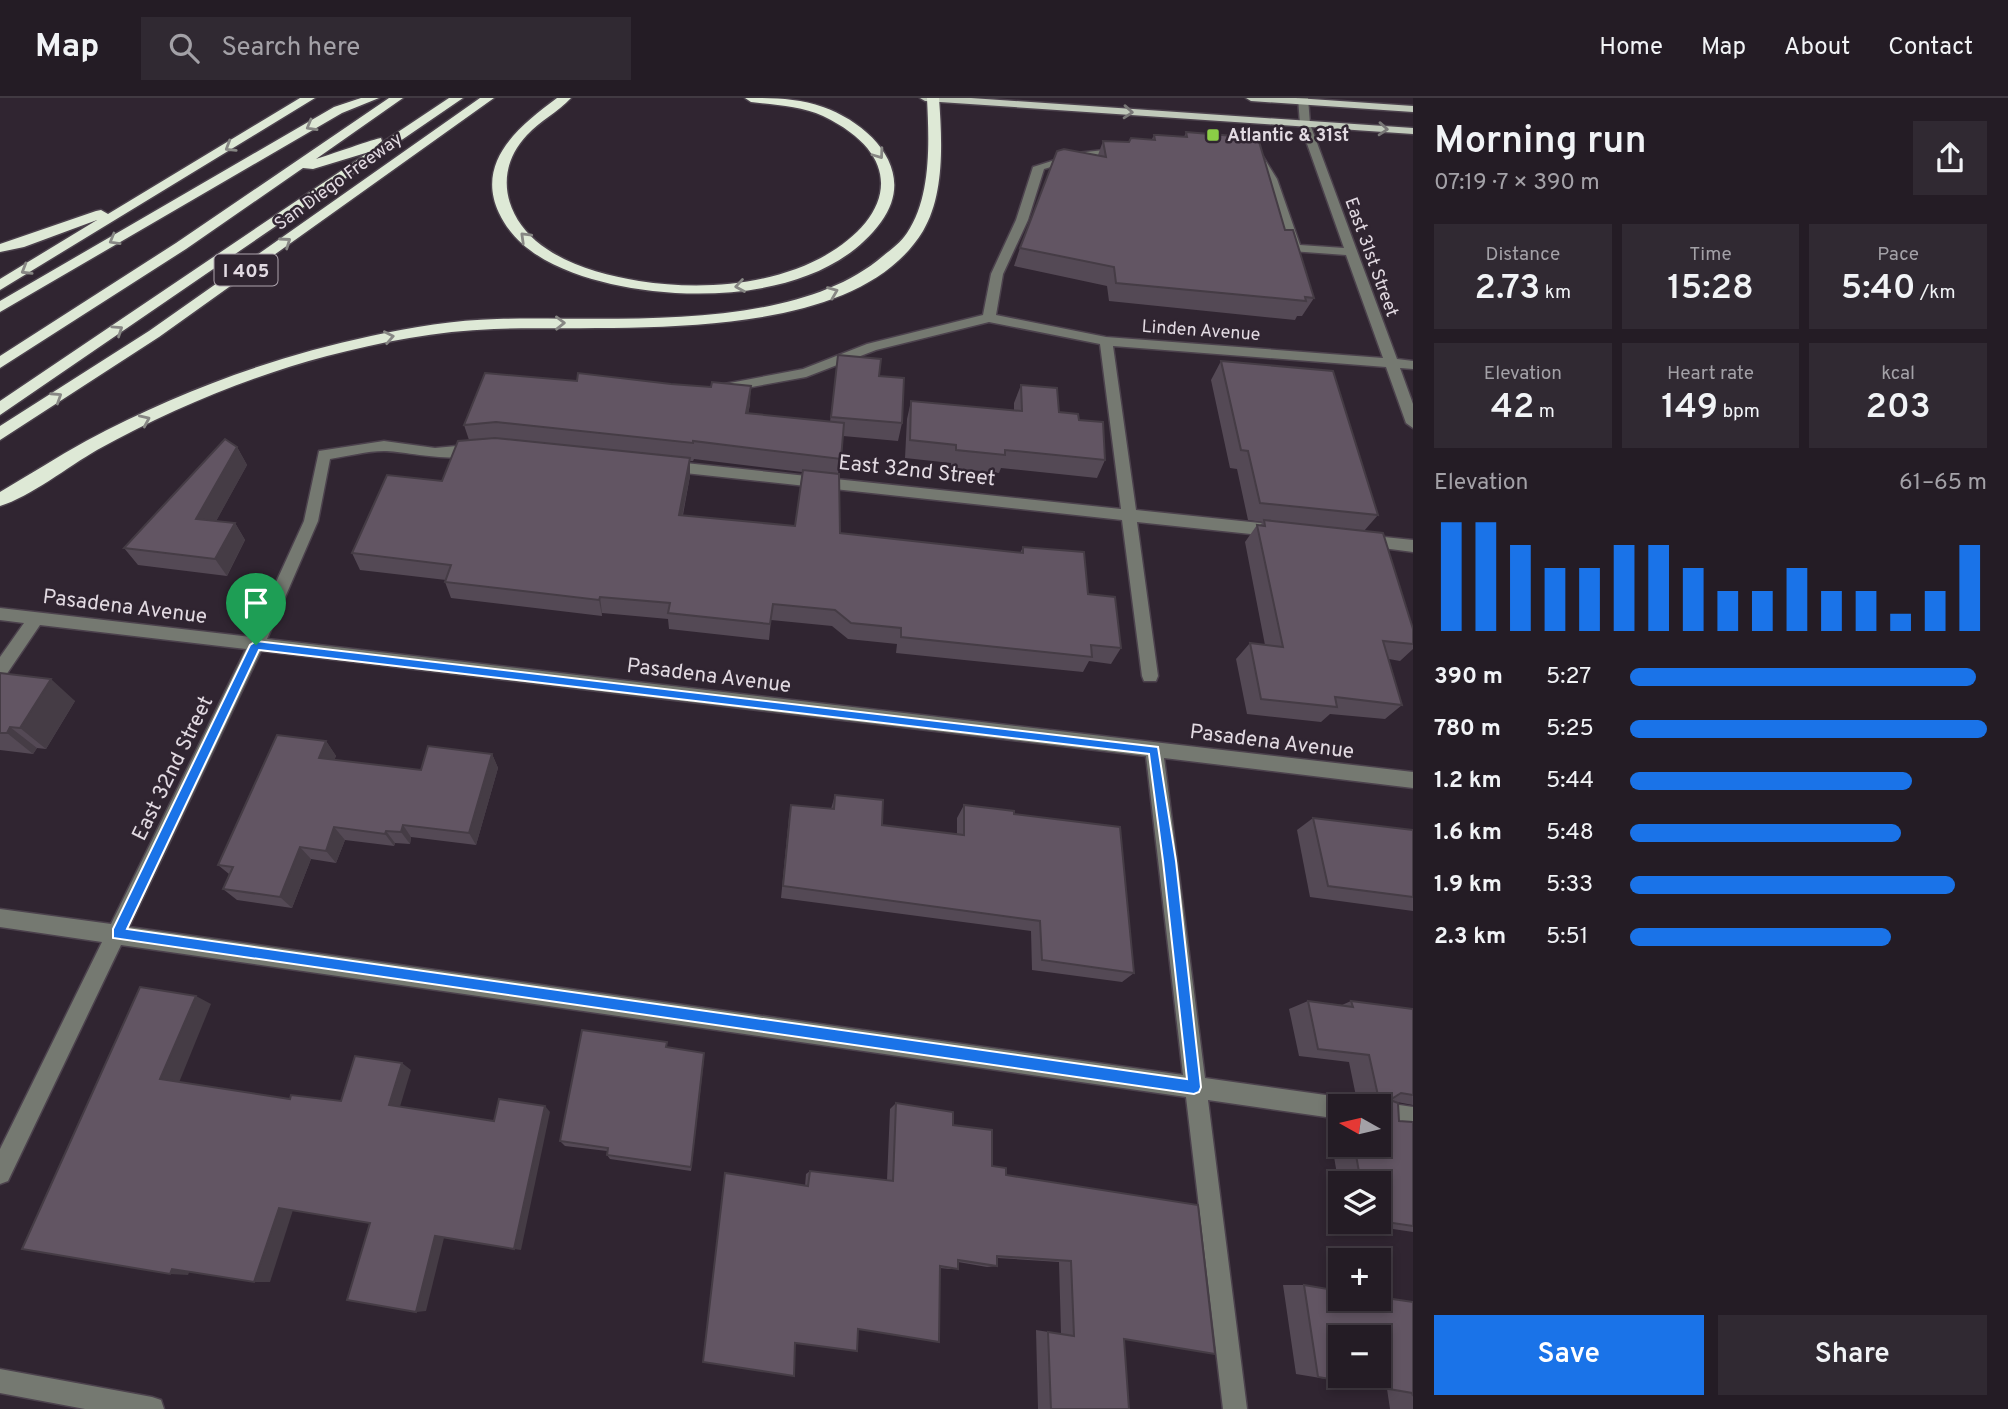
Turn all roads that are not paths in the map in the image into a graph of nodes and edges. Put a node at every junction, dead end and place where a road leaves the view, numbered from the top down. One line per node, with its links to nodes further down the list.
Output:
1 (309, 98): 19 (highway, one-way to 19)
2 (373, 98): 23 (highway, one-way to 23)
3 (397, 98): 18 (highway, San Diego Freeway / I 405)
4 (439, 98): 18 (highway)
5 (457, 98): 30 (highway, one-way to 5)
6 (488, 98): 32 (highway, San Diego Freeway / I 405, one-way to 6)
7 (565, 98): 8 (highway, one-way to 7)
8 (751, 98)
9 (925, 98): 10 (main road)
10 (933, 98): 14 (main road, one-way to 14); 35 (highway, one-way to 10)
11 (1251, 98): 12 (main road)
12 (1303, 100): 13 (main road); 14 (street, East 31st Street)
13 (1413, 109)
14 (1305, 124): 15 (main road, one-way to 15); 21 (street, East 31st Street)
15 (1413, 131)
16 (1132, 150): 24 (street)
17 (1240, 150): 21 (street)
18 (289, 172): 26 (highway, San Diego Freeway / I 405)
19 (148, 197): 20 (highway); 22 (highway, one-way to 22)
20 (0, 248)
21 (1352, 253): 27 (street, East 31st Street)
22 (0, 285)
23 (0, 307)
24 (989, 318): 25 (street, Linden Avenue); 29 (street)
25 (1106, 341): 27 (street, Linden Avenue); 36 (street)
26 (0, 363)
27 (1392, 363): 28 (street, Linden Avenue); 31 (street, East 31st Street)
28 (1413, 365)
29 (704, 391)
30 (0, 409)
31 (1413, 423)
32 (0, 434)
33 (489, 449): 42 (street, East 32nd Street)
34 (651, 464): 36 (street, East 32nd Street)
35 (0, 500)
36 (1130, 516): 37 (street, East 32nd Street); 44 (street)
37 (1292, 533)
38 (1346, 539): 39 (street)
39 (1413, 546)
40 (0, 614): 41 (street, Pasadena Avenue)
41 (36, 618): 42 (street, Pasadena Avenue); 43 (street)
42 (256, 645): 45 (street, Pasadena Avenue); 48 (street, East 32nd Street)
43 (0, 670)
44 (1150, 676)
45 (1154, 750): 46 (street, Pasadena Avenue); 49 (street)
46 (1413, 780)
47 (0, 918): 48 (street)
48 (118, 934): 49 (street); 53 (street, East 32nd Street)
49 (1194, 1087): 50 (street); 56 (street)
50 (1328, 1106)
51 (1391, 1115): 52 (street)
52 (1413, 1118)
53 (0, 1172)
54 (0, 1381): 55 (street)
55 (152, 1409)
56 (1235, 1409)

